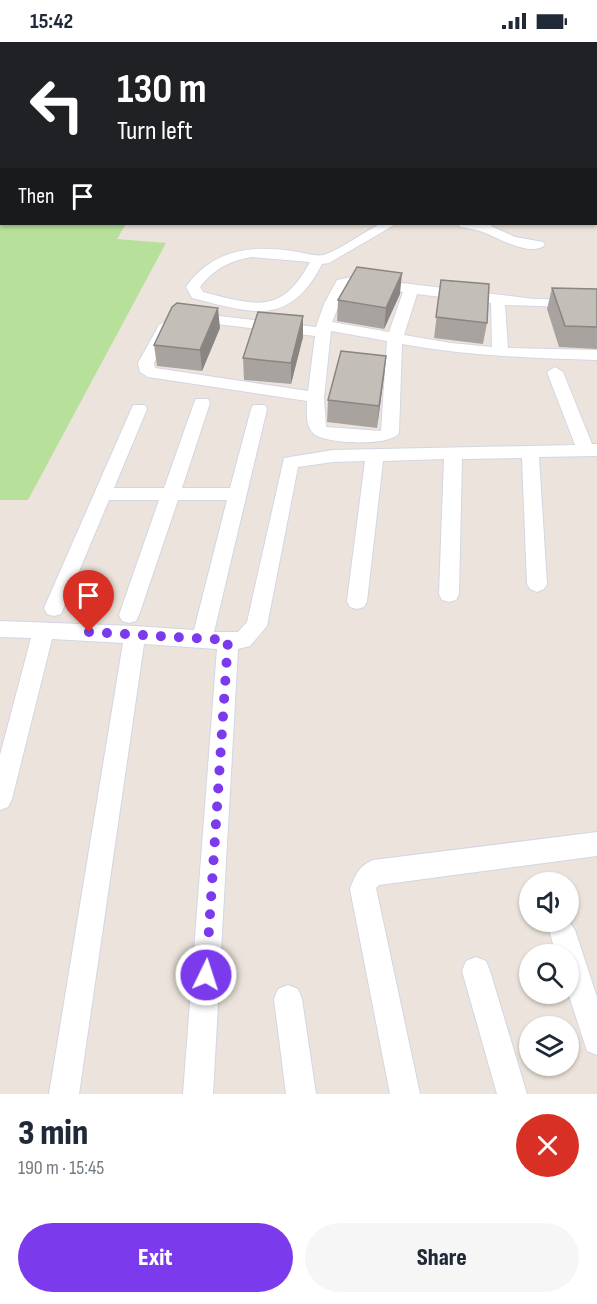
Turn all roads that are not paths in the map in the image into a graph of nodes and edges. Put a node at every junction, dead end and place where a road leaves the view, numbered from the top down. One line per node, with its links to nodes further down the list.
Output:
1 (387, 225): 4 (street)
2 (485, 226): 3 (street)
3 (538, 245)
4 (318, 259): 4 (street)
5 (411, 289): 6 (street); 8 (street); 9 (street)
6 (498, 300): 7 (street); 10 (street)
7 (597, 304)
8 (324, 328): 9 (street); 13 (street); 13 (street)
9 (395, 338): 10 (street); 13 (street)
10 (500, 353): 11 (street)
11 (597, 355)
12 (555, 372): 17 (street)
13 (316, 397)
14 (202, 403): 22 (street)
15 (139, 409): 21 (street)
16 (259, 409): 23 (street)
17 (592, 450): 18 (street)
18 (530, 452): 19 (street); 24 (street)
19 (453, 453): 20 (street); 25 (street)
20 (375, 455): 26 (street); 32 (street)
21 (104, 494): 22 (street); 27 (street)
22 (170, 494): 23 (street); 28 (street)
23 (238, 494): 31 (street)
24 (537, 584)
25 (448, 594)
26 (357, 601)
27 (54, 608)
28 (132, 625): 30 (street); 31 (street); 39 (street)
29 (0, 629): 30 (street)
30 (44, 630): 33 (street)
31 (202, 638): 32 (street)
32 (228, 640): 40 (street)
33 (0, 799)
34 (597, 844): 42 (street)
35 (563, 932): 38 (street)
36 (476, 971): 43 (street)
37 (288, 999): 41 (street)
38 (597, 1041)
39 (64, 1094)
40 (198, 1094)
41 (301, 1094)
42 (405, 1094)
43 (512, 1094)

